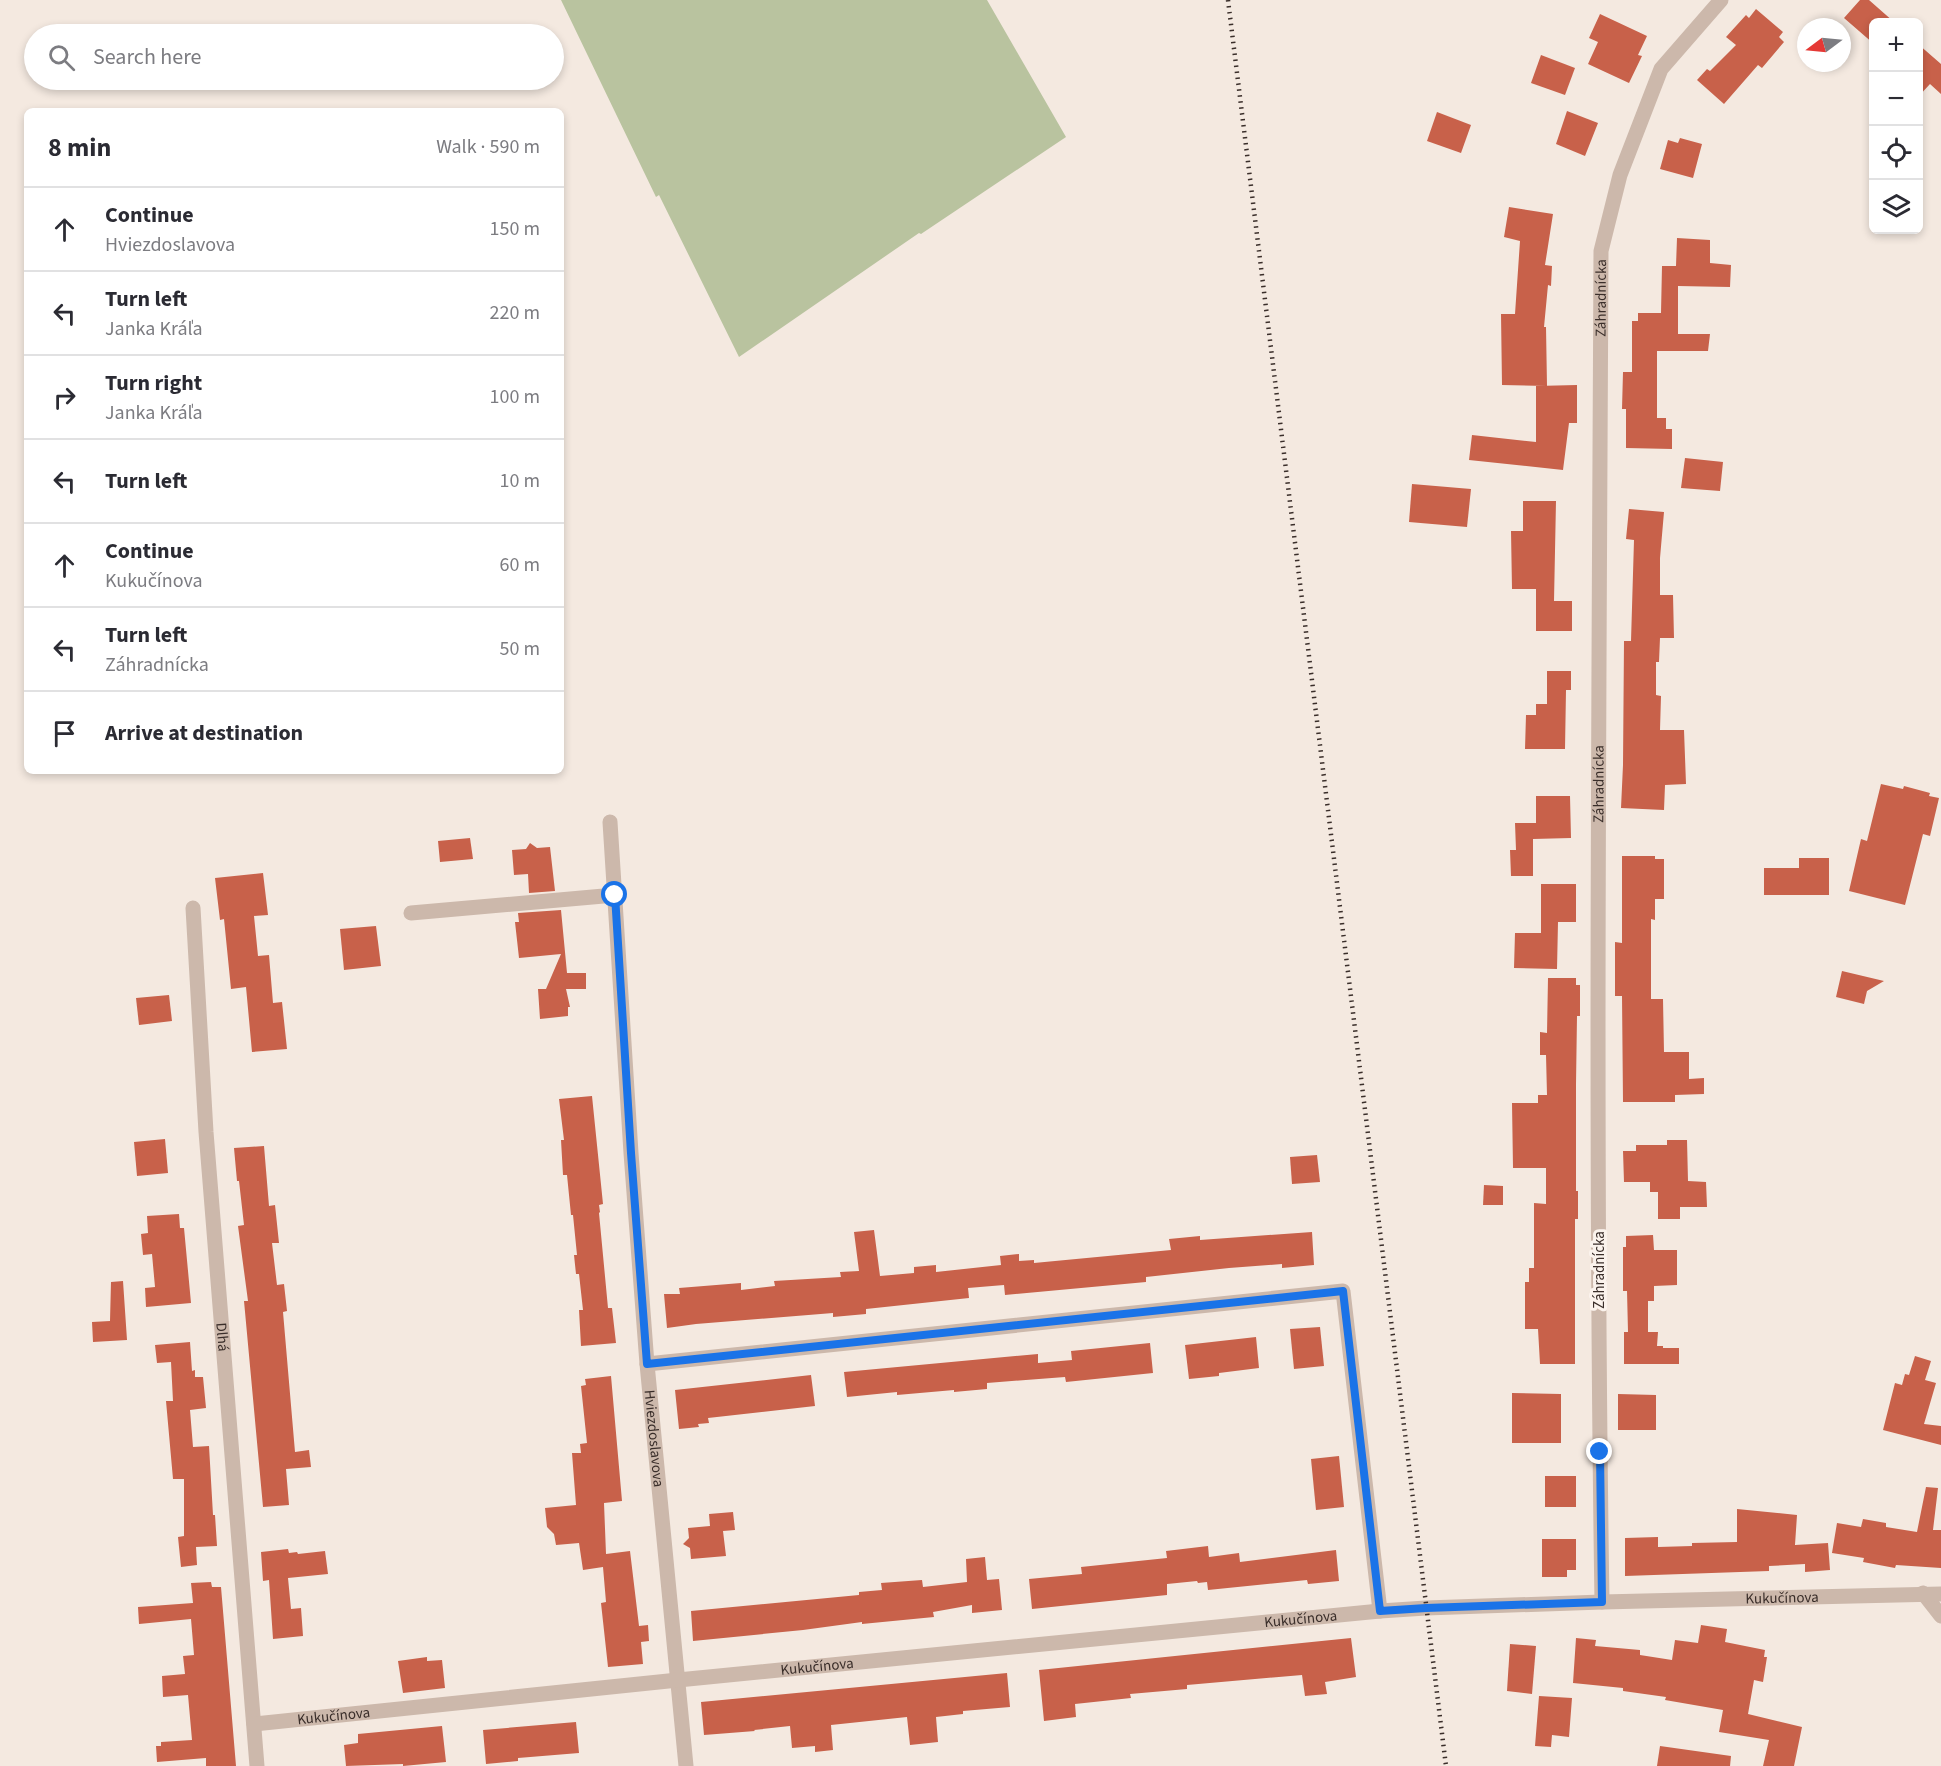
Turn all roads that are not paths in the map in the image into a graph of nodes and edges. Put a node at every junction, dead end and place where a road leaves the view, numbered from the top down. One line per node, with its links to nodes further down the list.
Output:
1 (1721, 0): 9 (street, Záhradnícka)
2 (610, 822): 3 (street, Hviezdoslavova)
3 (615, 895): 5 (street); 6 (street, Hviezdoslavova)
4 (193, 908): 13 (street, Dlhá)
5 (411, 913)
6 (647, 1364): 10 (street); 12 (street, Hviezdoslavova)
7 (1923, 1593): 8 (street, Kukučínova); 9 (street, Kukučínova); 11 (street)
8 (1941, 1594)
9 (1602, 1602): 10 (street, Kukučínova)
10 (1380, 1611): 12 (street, Kukučínova)
11 (1941, 1616)
12 (678, 1680): 13 (street, Kukučínova); 15 (street, Hviezdoslavova)
13 (254, 1724): 14 (street, Dlhá)
14 (257, 1766)
15 (686, 1766)

